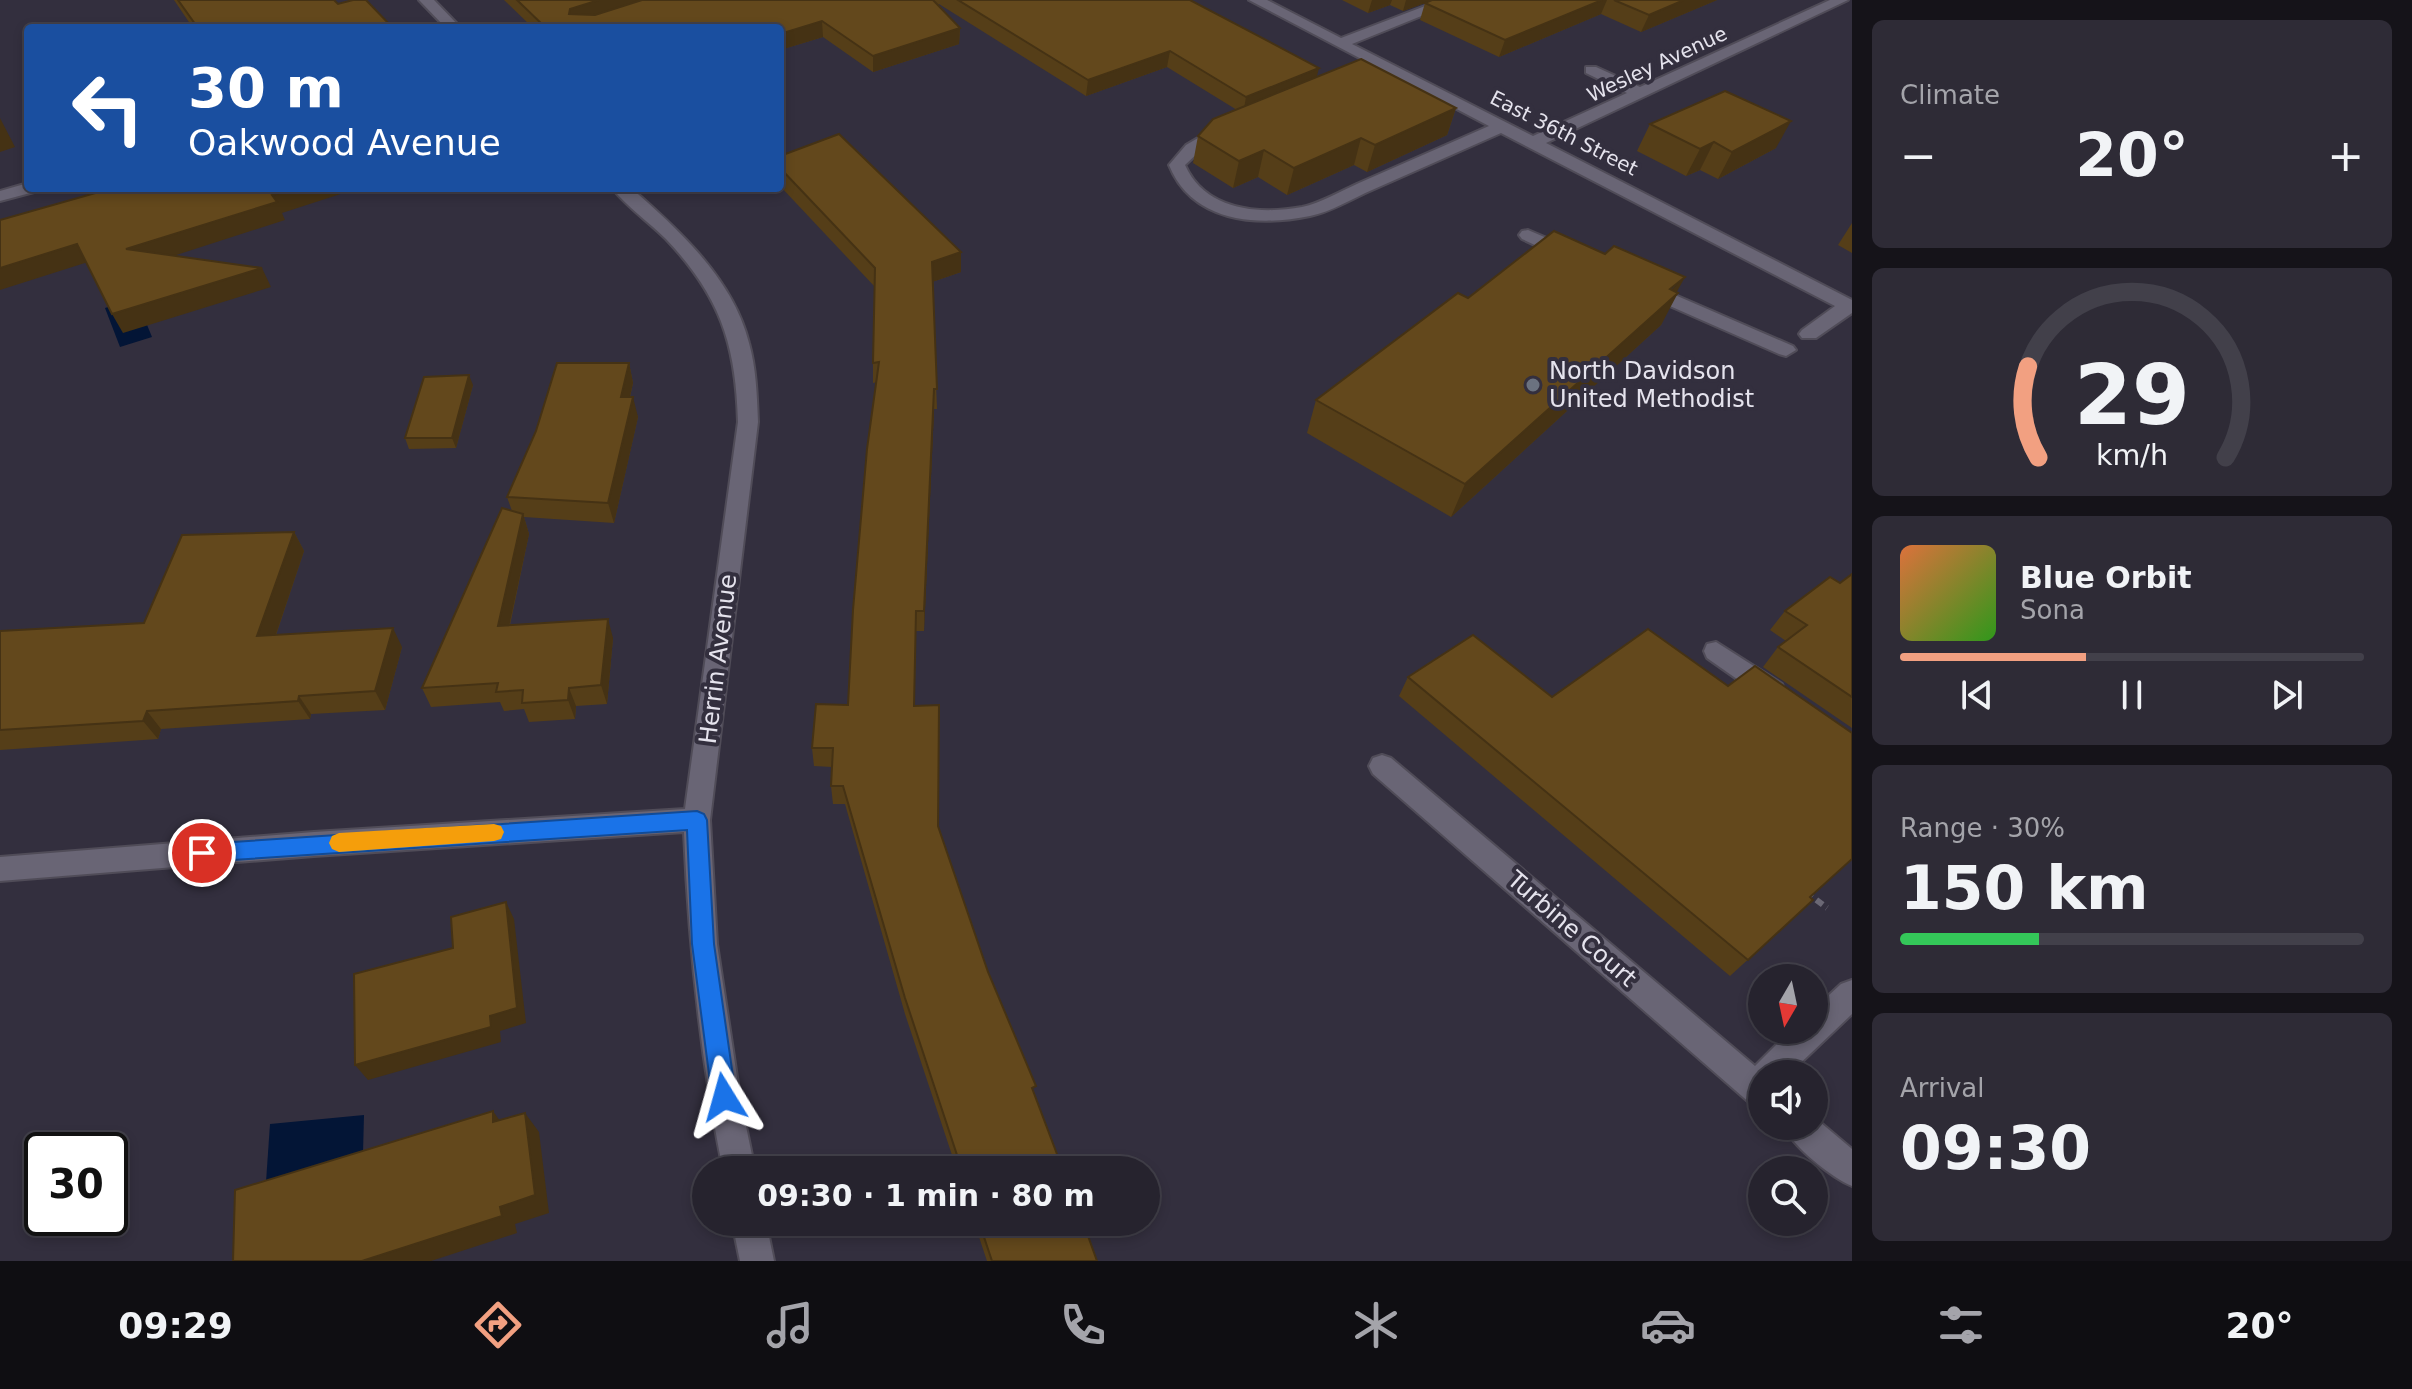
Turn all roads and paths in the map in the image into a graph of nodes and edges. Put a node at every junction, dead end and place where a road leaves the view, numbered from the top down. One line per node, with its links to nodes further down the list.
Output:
1 (426, 0): 5 (street)
2 (1256, 0): 6 (street, East 36th Street)
3 (1454, 0): 6 (street)
4 (1841, 0): 8 (street, Wesley Avenue)
5 (450, 24)
6 (1340, 43): 10 (street, East 36th Street)
7 (1591, 70): 8 (street)
8 (1641, 94): 11 (street, Wesley Avenue)
9 (1244, 122): 10 (street)
10 (1503, 126): 11 (street, East 36th Street)
11 (1534, 142): 18 (street, East 36th Street)
12 (24, 189): 14 (street)
13 (625, 192): 24 (street, Herrin Avenue)
14 (0, 196)
15 (1528, 235): 16 (street)
16 (1596, 266)
17 (1625, 279): 20 (street)
18 (1850, 306): 19 (street)
19 (1809, 334)
20 (1786, 350)
21 (1716, 651): 22 (street)
22 (1790, 703)
23 (1382, 766): 32 (street, Turbine Court)
24 (697, 820): 25 (street); 34 (street, Herrin Avenue)
25 (0, 869)
26 (1803, 890): 27 (path)
27 (1827, 908)
28 (1852, 994): 29 (street)
29 (1828, 1017)
30 (1800, 1044): 31 (street)
31 (1784, 1060)
32 (1748, 1072)
33 (1817, 1140): 35 (street)
34 (736, 1156)
35 (1852, 1170)
36 (752, 1236): 37 (street)
37 (757, 1261)

